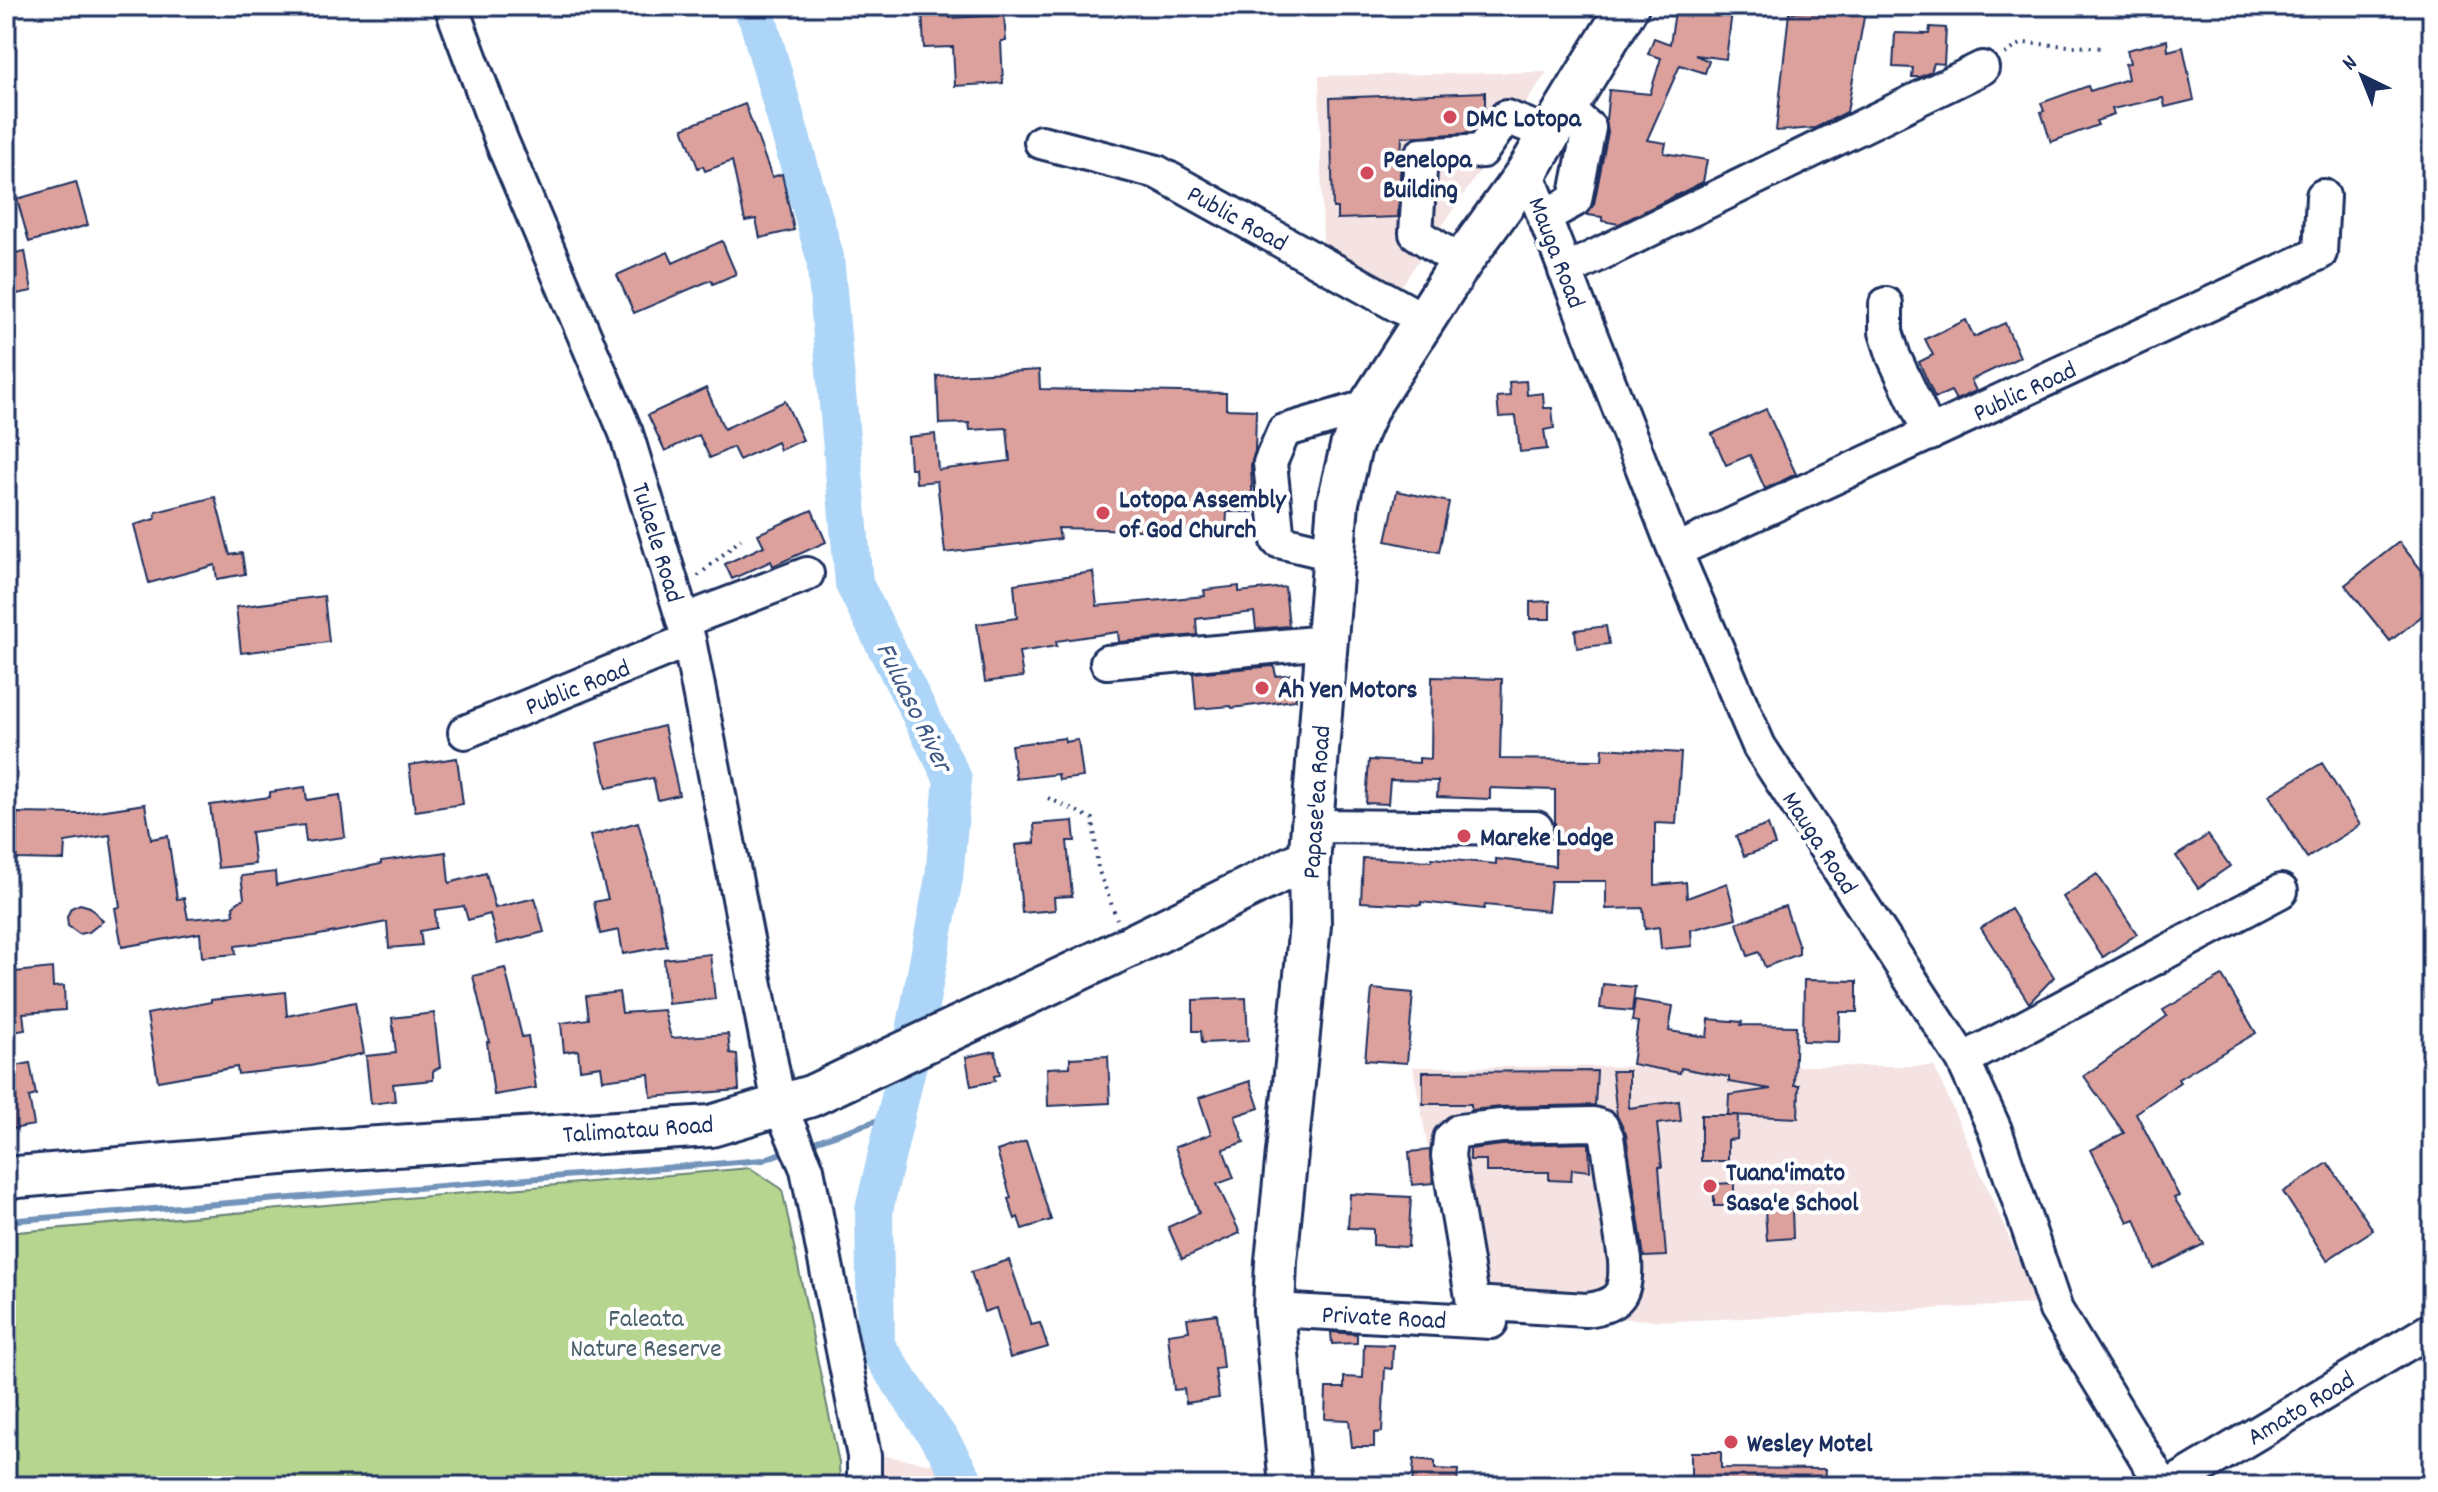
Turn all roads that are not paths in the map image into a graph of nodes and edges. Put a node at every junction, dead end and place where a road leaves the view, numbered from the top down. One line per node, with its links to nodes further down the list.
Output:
1 (451, 6): 18 (street, Tulaele Road)
2 (1628, 6): 4 (main road, Papase'ea Road)
3 (1982, 68): 10 (street)
4 (1558, 122): 6 (main road, Papase'ea Road); 8 (street); 9 (street)
5 (1041, 142): 12 (street, Public Road)
6 (1527, 172): 8 (street, Mauga Road); 9 (main road, Papase'ea Road)
7 (2323, 196): 14 (street, Public Road)
8 (1544, 217): 10 (street, Mauga Road)
9 (1461, 263): 12 (main road, Papase'ea Road)
10 (1565, 271): 15 (street, Mauga Road)
11 (1886, 304): 14 (street)
12 (1424, 320): 13 (main road, Papase'ea Road)
13 (1369, 406): 16 (main road, Papase'ea Road); 16 (street)
14 (1930, 434): 15 (street, Public Road)
15 (1675, 551): 25 (street, Mauga Road)
16 (1333, 554): 19 (main road, Papase'ea Road)
17 (807, 574): 18 (street, Public Road)
18 (682, 619): 21 (street, Public Road); 26 (street, Tulaele Road)
19 (1326, 642): 20 (street); 23 (main road, Papase'ea Road)
20 (1107, 662)
21 (465, 732)
22 (1536, 828): 23 (street)
23 (1310, 842): 26 (main road, Talimatau Road); 28 (main road, Papase'ea Road)
24 (2281, 891): 25 (street)
25 (1963, 1060): 33 (street, Mauga Road)
26 (779, 1104): 27 (main road, Talimatau Road); 31 (street, Tulaele Road)
27 (6, 1178)
28 (1274, 1310): 29 (street, Private Road); 32 (main road, Papase'ea Road)
29 (1479, 1316): 29 (street, Private Road)
30 (2432, 1329): 33 (street, Amato Road)
31 (864, 1486)
32 (1290, 1486)
33 (2166, 1486)

